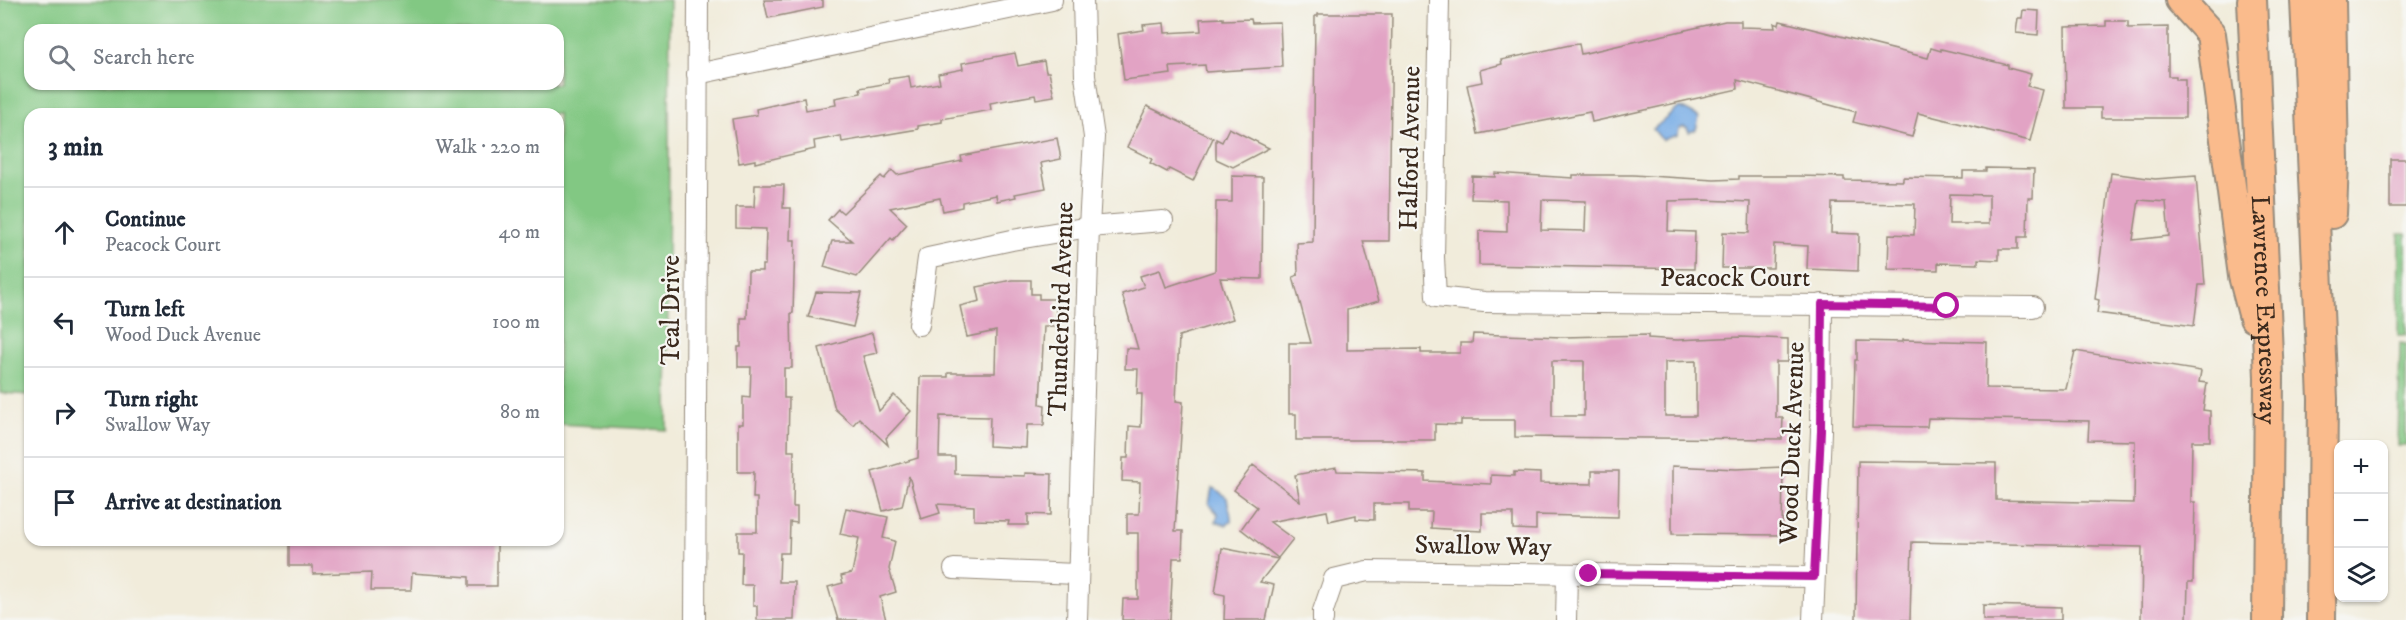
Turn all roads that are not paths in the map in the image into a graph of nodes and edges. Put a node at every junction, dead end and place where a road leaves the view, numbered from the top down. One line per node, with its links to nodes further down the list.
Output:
1 (698, 0): 11 (street, Teal Drive)
2 (1052, 0): 11 (street)
3 (1083, 0): 13 (street, Thunderbird Avenue)
4 (1439, 0): 14 (street, Halford Avenue)
5 (2180, 0): 18 (highway)
6 (2252, 0): 18 (highway, Lawrence Expressway)
7 (2305, 0): 19 (highway)
8 (2331, 0): 10 (highway)
9 (2350, 0): 10 (highway)
10 (2333, 39): 19 (highway)
11 (697, 74): 25 (street, Teal Drive)
12 (1163, 221): 13 (street)
13 (1089, 227): 17 (street); 21 (street, Thunderbird Avenue)
14 (1436, 297): 15 (street, Peacock Court)
15 (1822, 304): 16 (street, Peacock Court); 23 (street, Wood Duck Avenue)
16 (2033, 307)
17 (919, 325)
18 (2269, 376): 30 (highway, Lawrence Expressway)
19 (2323, 399): 24 (highway)
20 (954, 569): 21 (street)
21 (1077, 574): 26 (street, Thunderbird Avenue)
22 (1567, 574): 23 (street, Swallow Way); 27 (street, Swallow Way); 28 (street)
23 (1814, 577): 29 (street, Wood Duck Avenue)
24 (2321, 578): 31 (highway); 32 (highway)
25 (695, 620)
26 (1077, 620)
27 (1323, 620)
28 (1566, 620)
29 (1813, 620)
30 (2267, 620)
31 (2321, 620)
32 (2325, 620)

